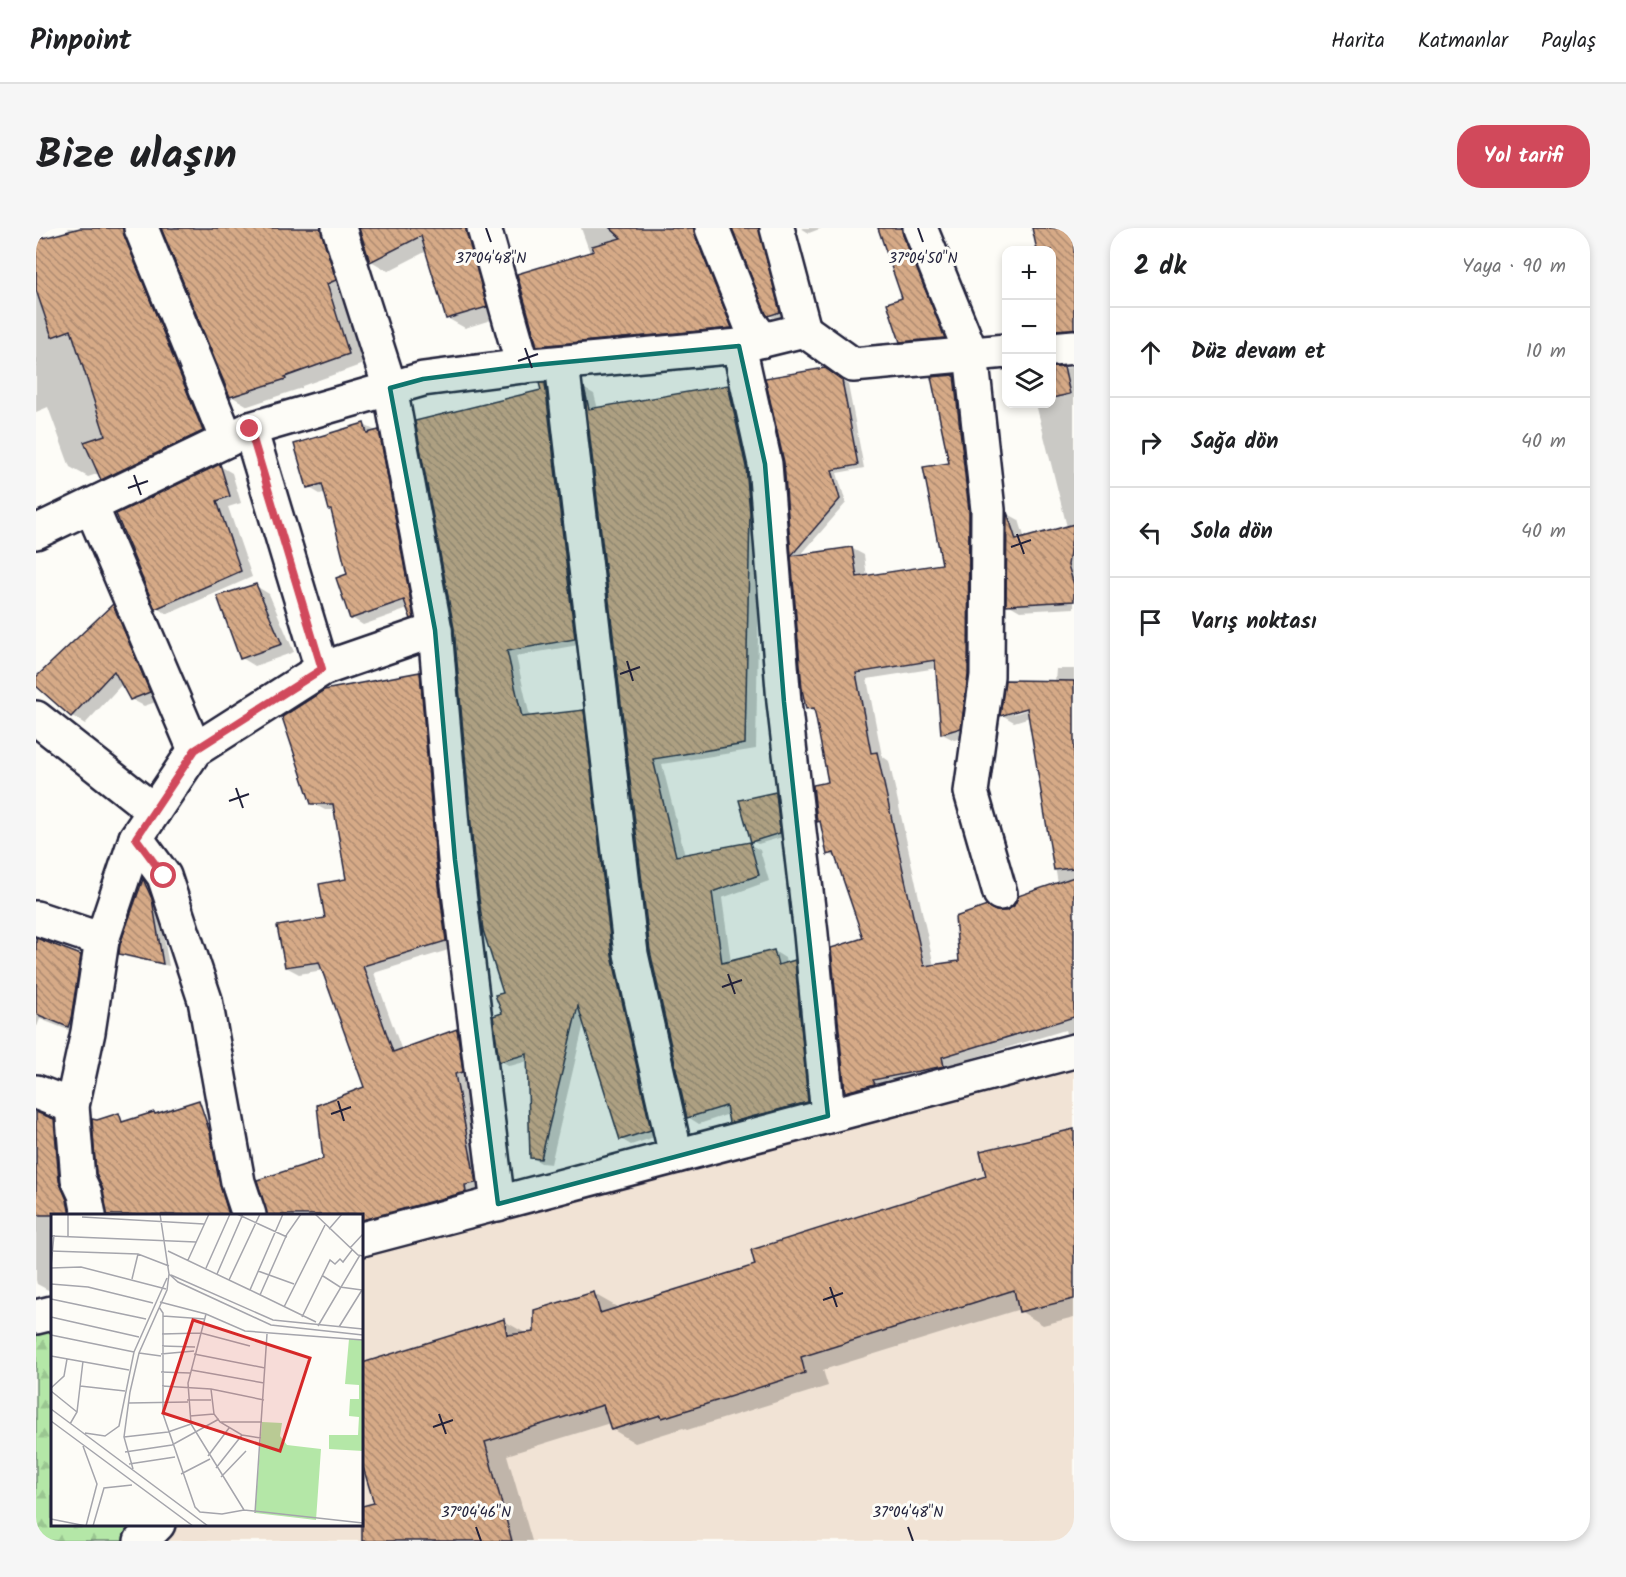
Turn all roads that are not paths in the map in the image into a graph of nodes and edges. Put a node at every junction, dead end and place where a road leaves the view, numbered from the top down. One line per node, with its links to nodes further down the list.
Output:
1 (141, 228): 16 (street)
2 (339, 228): 15 (street)
3 (484, 228): 14 (street)
4 (712, 228): 8 (street)
5 (777, 228): 7 (street)
6 (920, 228): 12 (street)
7 (804, 330): 8 (street); 12 (street)
8 (751, 343): 13 (street); 31 (street)
9 (1074, 347): 10 (street)
10 (1056, 349)
11 (1002, 351): 12 (street)
12 (971, 353): 25 (street)
13 (562, 363): 14 (street); 32 (street)
14 (523, 366): 15 (street)
15 (390, 388): 16 (street); 19 (street)
16 (238, 434): 17 (street); 20 (street)
17 (91, 506): 18 (street); 22 (street)
18 (36, 532)
19 (435, 630): 20 (street); 33 (street)
20 (322, 669): 22 (street)
21 (36, 718): 23 (street)
22 (195, 750): 23 (street)
23 (154, 811): 24 (street)
24 (136, 838): 27 (street); 35 (street)
25 (1000, 893)
26 (36, 918): 27 (street)
27 (102, 940): 30 (street)
28 (1074, 1050): 31 (street)
29 (36, 1092): 30 (street)
30 (72, 1106): 34 (street)
31 (828, 1116): 32 (street)
32 (676, 1156): 33 (street)
33 (498, 1204): 36 (street)
34 (89, 1214)
35 (249, 1214)
36 (363, 1239)
37 (51, 1313): 38 (street)
38 (36, 1317)
39 (156, 1526): 40 (street)
40 (141, 1541)

